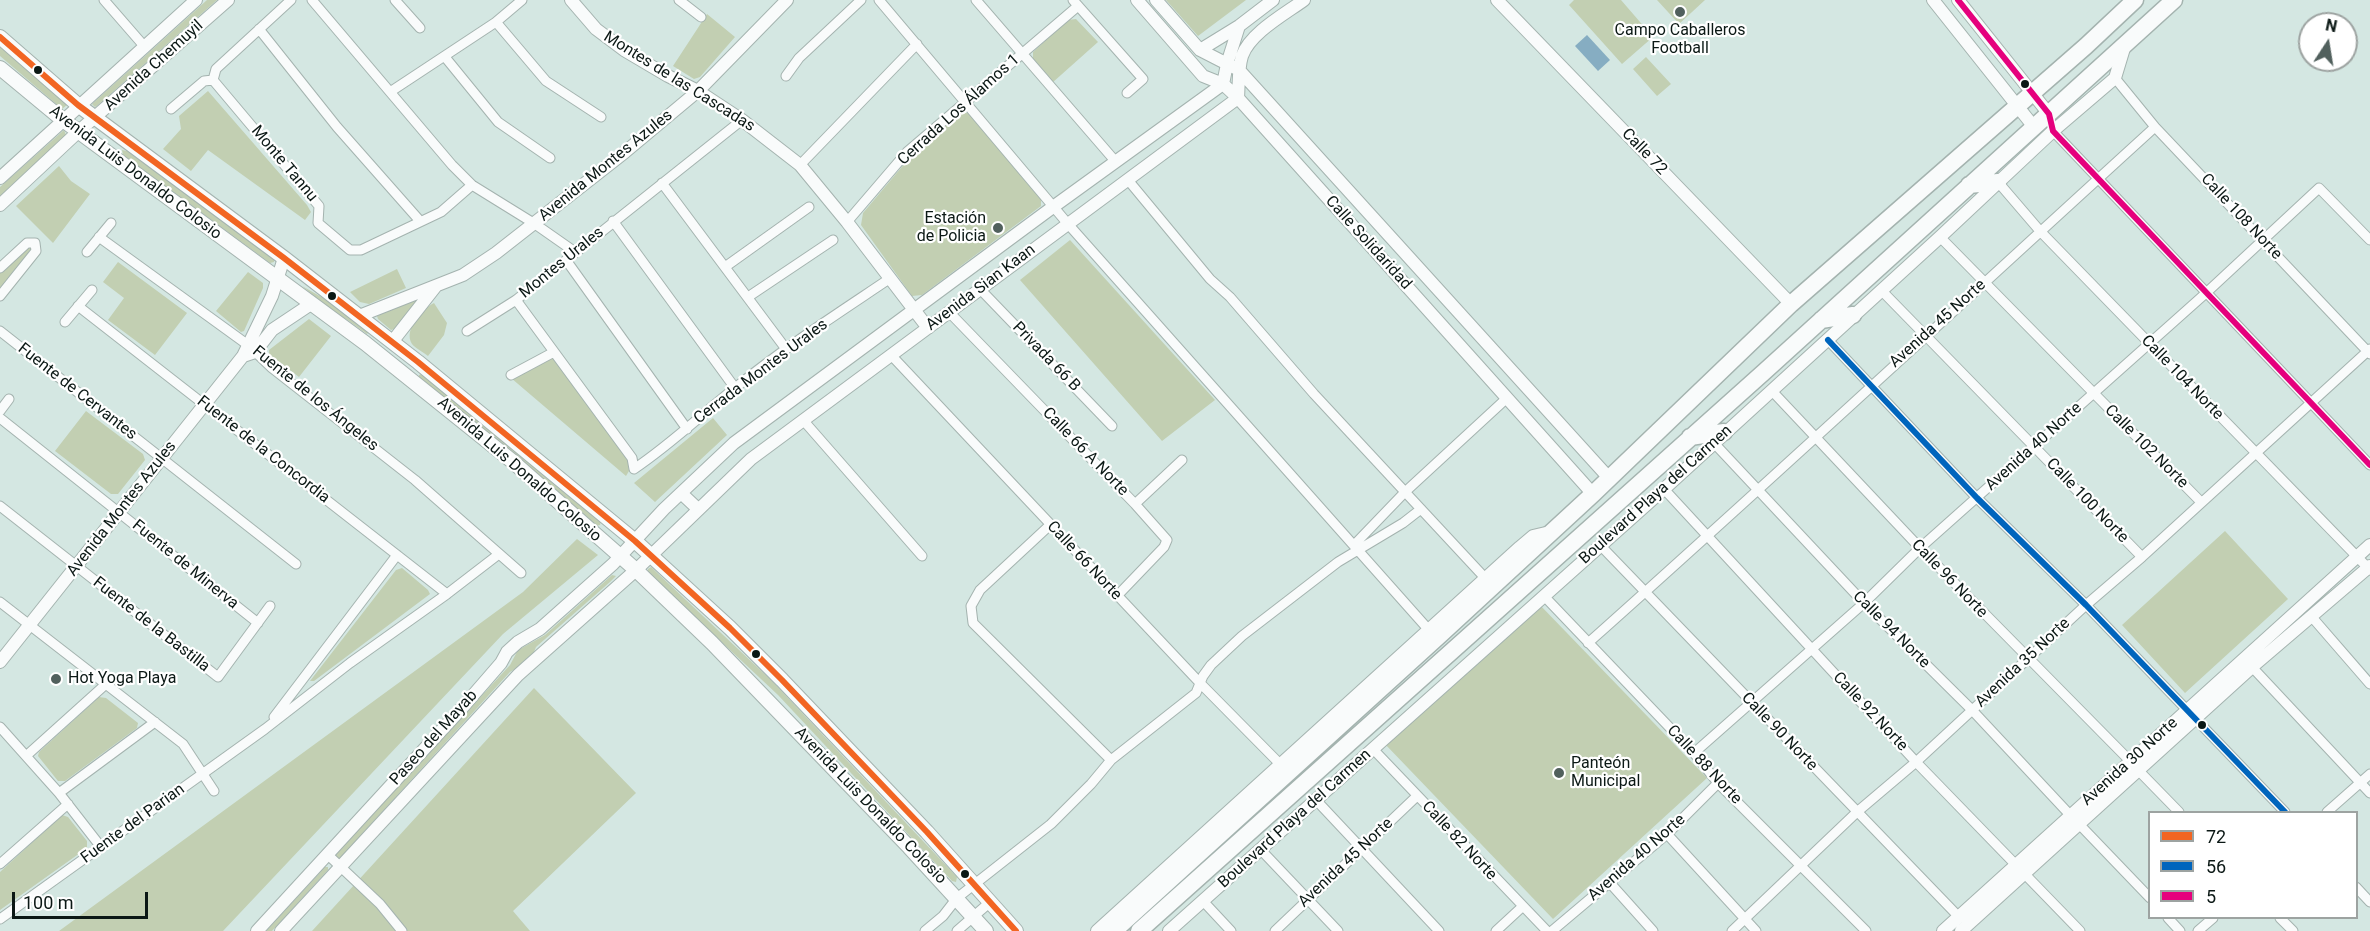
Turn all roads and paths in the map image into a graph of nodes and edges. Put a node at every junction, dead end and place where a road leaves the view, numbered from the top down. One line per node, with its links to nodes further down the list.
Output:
1 (104, 0): 33 (street)
2 (196, 0): 33 (main road, Avenida Chemuyil)
3 (228, 0): 55 (main road, Avenida Chemuyil)
4 (291, 0): 29 (street)
5 (312, 0): 45 (street)
6 (395, 0): 28 (street)
7 (522, 0): 26 (street)
8 (571, 0): 44 (main road, Montes de las Cascadas)
9 (679, 0): 23 (street)
10 (787, 0): 44 (main road, Avenida Montes Azules)
11 (861, 0): 40 (street)
12 (879, 0): 31 (street)
13 (976, 0): 35 (street)
14 (1137, 0): 43 (main road, Calle Solidaridad)
15 (1156, 0): 34 (main road, Calle Solidaridad)
16 (1273, 0): 27 (main road)
17 (1304, 0): 39 (main road)
18 (1497, 0): 107 (main road, Calle 72)
19 (1934, 0): 51 (main road)
20 (1958, 0): 47 (main road)
21 (2135, 0): 47 (highway)
22 (2174, 0): 32 (highway)
23 (690, 3): 25 (street)
24 (1076, 3): 35 (street, Cerrada Los Álamos 1); 46 (street)
25 (701, 17)
26 (496, 22): 36 (street); 54 (street)
27 (1239, 26): 34 (main road); 37 (main road)
28 (420, 28)
29 (259, 29): 42 (street); 77 (street)
30 (0, 37): 50 (main road, Avenida Luis Donaldo Colosio)
31 (917, 44): 49 (street); 66 (street)
32 (2125, 45): 41 (main road); 53 (highway)
33 (144, 46): 50 (main road, Avenida Chemuyil)
34 (1200, 50): 37 (main road, Calle Solidaridad)
35 (1022, 54): 49 (street, Cerrada Los Álamos 1); 65 (street)
36 (445, 57): 45 (street); 64 (street)
37 (1227, 64): 39 (main road, Calle Solidaridad); 43 (main road)
38 (0, 68): 56 (main road, Avenida Luis Donaldo Colosio)
39 (1239, 70): 48 (main road); 131 (main road, Calle Solidaridad)
40 (786, 76)
41 (2115, 78): 59 (street, Calle 108 Norte); 61 (main road, Boulevard Playa del Carmen)
42 (213, 80): 52 (street); 77 (street, Monte Tannu)
43 (1223, 84): 48 (main road, Calle Solidaridad); 65 (main road, Avenida Sian Kaan)
44 (698, 91): 57 (main road, Montes de las Cascadas); 81 (main road, Avenida Montes Azules)
45 (390, 93): 72 (street)
46 (1126, 93)
47 (2030, 93): 51 (highway); 53 (main road)
48 (1238, 98): 69 (main road, Avenida Sian Kaan); 136 (main road, Calle Solidaridad)
49 (965, 100): 76 (street); 79 (street, Cerrada Los Álamos 1)
50 (78, 105): 55 (main road, Avenida Luis Donaldo Colosio); 56 (main road, Avenida Chemuyil)
51 (2016, 106): 58 (main road); 107 (highway)
52 (171, 109)
53 (2049, 114): 58 (highway); 61 (street)
54 (601, 117)
55 (95, 118): 60 (main road, Avenida Chemuyil); 62 (main road, Avenida Luis Donaldo Colosio)
56 (63, 120): 60 (main road, Avenida Luis Donaldo Colosio); 67 (main road, Avenida Chemuyil)
57 (742, 120): 66 (main road, Montes de las Cascadas); 71 (street, Montes Urales)
58 (2034, 127): 61 (street); 73 (highway)
59 (2155, 127): 68 (street, Avenida 45 Norte); 87 (street, Calle 108 Norte)
60 (79, 131): 63 (main road, Avenida Luis Donaldo Colosio); 74 (main road, Avenida Chemuyil)
61 (2053, 131): 68 (street); 70 (main road, Boulevard Playa del Carmen)
62 (121, 136): 63 (main road); 91 (main road, Avenida Luis Donaldo Colosio)
63 (109, 153): 95 (main road, Avenida Luis Donaldo Colosio)
64 (550, 158)
65 (1116, 162): 76 (main road, Avenida Sian Kaan)
66 (800, 165): 79 (main road, Montes de las Cascadas)
67 (0, 178)
68 (2098, 179): 83 (street, Avenida 45 Norte); 102 (street)
69 (1128, 180): 82 (main road, Avenida Sian Kaan); 159 (street)
70 (1998, 182): 73 (highway); 83 (street, Calle 104 Norte); 85 (main road, Boulevard Playa del Carmen)
71 (662, 183): 78 (street, Montes Urales); 93 (street)
72 (472, 185): 77 (street, Monte Tannu); 81 (street)
73 (1969, 185): 113 (highway)
74 (0, 205)
75 (809, 207): 93 (street)
76 (1053, 207): 82 (street); 109 (main road, Avenida Sian Kaan)
77 (420, 221)
78 (613, 221): 90 (street, Montes Urales); 133 (street)
79 (847, 222): 96 (main road, Montes de las Cascadas)
80 (111, 223): 84 (street)
81 (535, 224): 90 (street); 98 (main road, Avenida Montes Azules)
82 (1068, 224): 99 (main road, Avenida Sian Kaan); 175 (street)
83 (2040, 231): 97 (street, Avenida 45 Norte); 122 (street, Calle 104 Norte)
84 (99, 237): 89 (street); 124 (street, Fuente de los Ángeles)
85 (1940, 237): 97 (street, Calle 102 Norte); 101 (main road, Boulevard Playa del Carmen)
86 (833, 240): 104 (street)
87 (2262, 240): 88 (street, Avenida 40 Norte); 102 (street, Avenida 40 Norte); 125 (street, Calle 108 Norte)
88 (2370, 240)
89 (87, 252)
90 (575, 252): 92 (street, Montes Urales)
91 (284, 258): 95 (main road, Avenida Montes Azules); 112 (main road, Avenida Luis Donaldo Colosio)
92 (566, 260): 105 (street, Montes Urales); 146 (street)
93 (725, 267): 104 (street)
94 (0, 268): 103 (street)
95 (278, 279): 106 (main road, Avenida Luis Donaldo Colosio); 124 (main road, Avenida Montes Azules)
96 (889, 279): 109 (main road, Montes de las Cascadas); 123 (street, Cerrada Montes Urales)
97 (1983, 283): 118 (street, Avenida 45 Norte); 135 (street, Calle 102 Norte)
98 (436, 286): 112 (main road, Avenida Montes Azules); 120 (main road, Avenida Montes Azules)
99 (980, 289): 110 (main road, Avenida Sian Kaan); 145 (street, Privada 66 B)
100 (92, 290): 108 (street)
101 (1881, 290): 111 (main road, Boulevard Playa del Carmen); 118 (street, Calle 100 Norte)
102 (2206, 292): 122 (street, Avenida 40 Norte); 138 (street)
103 (0, 296)
104 (748, 297): 123 (street)
105 (516, 300): 117 (street); 126 (street, Montes Urales)
106 (311, 304): 121 (main road, Avenida Luis Donaldo Colosio); 124 (main road, Avenida Montes Azules)
107 (1791, 304): 156 (highway)
108 (78, 306): 114 (street); 140 (street, Fuente de la Concordia)
109 (914, 310): 115 (main road, Montes de las Cascadas); 160 (main road, Avenida Sian Kaan)
110 (949, 312): 115 (main road, Avenida Sian Kaan); 164 (street, Calle 66 A Norte)
111 (1853, 315): 113 (highway); 119 (main road, Boulevard Playa del Carmen)
112 (358, 316): 120 (main road, Avenida Luis Donaldo Colosio)
113 (1820, 320): 147 (highway)
114 (65, 322)
115 (928, 328): 127 (main road, Avenida Sian Kaan)
116 (0, 331): 152 (street, Fuente de Cervantes)
117 (466, 331)
118 (1927, 336): 132 (street, Avenida 45 Norte); 150 (street, Calle 100 Norte)
119 (1828, 339): 132 (street); 134 (main road, Boulevard Playa del Carmen)
120 (392, 342): 121 (main road); 128 (main road, Avenida Luis Donaldo Colosio)
121 (365, 343): 130 (main road, Avenida Luis Donaldo Colosio)
122 (2149, 343): 135 (street, Avenida 40 Norte); 151 (street, Calle 104 Norte)
123 (786, 349): 133 (street, Cerrada Montes Urales)
124 (249, 351): 140 (main road, Avenida Montes Azules); 178 (street, Fuente de los Ángeles)
125 (2369, 351): 138 (street, Avenida 35 Norte)
126 (554, 352): 129 (street); 155 (street, Montes Urales)
127 (891, 355): 144 (main road, Avenida Sian Kaan); 169 (street, Calle 66 Norte)
128 (418, 362): 130 (main road); 172 (main road, Avenida Luis Donaldo Colosio)
129 (512, 375)
130 (408, 376): 182 (main road, Avenida Luis Donaldo Colosio)
131 (1524, 384): 136 (main road); 139 (main road, Calle Solidaridad)
132 (1871, 385): 149 (street, Avenida 45 Norte); 162 (street)
133 (735, 388): 146 (street, Cerrada Montes Urales)
134 (1772, 391): 148 (main road, Boulevard Playa del Carmen); 149 (street, Calle 96 Norte)
135 (2092, 394): 150 (street, Avenida 40 Norte); 163 (street, Calle 102 Norte)
136 (1507, 398): 143 (main road, Calle Solidaridad); 159 (street)
137 (9, 399): 141 (street)
138 (2310, 403): 151 (street, Avenida 35 Norte); 154 (street)
139 (1542, 404): 143 (main road); 156 (main road, Calle Solidaridad)
140 (205, 405): 152 (main road, Avenida Montes Azules); 179 (street, Fuente de la Concordia)
141 (0, 411)
142 (0, 417): 168 (street, Fuente de Minerva)
143 (1525, 418): 161 (main road, Calle Solidaridad)
144 (802, 420): 166 (main road, Avenida Sian Kaan); 181 (street)
145 (1113, 426)
146 (687, 429): 155 (street, Cerrada Montes Urales)
147 (1690, 437): 148 (highway); 177 (highway)
148 (1719, 437): 157 (main road, Boulevard Playa del Carmen); 158 (street, Calle 94 Norte)
149 (1814, 437): 158 (street, Avenida 45 Norte); 176 (street, Calle 96 Norte)
150 (2034, 447): 162 (street, Avenida 40 Norte); 183 (street, Calle 100 Norte)
151 (2256, 454): 163 (street, Avenida 35 Norte); 184 (street, Calle 104 Norte)
152 (162, 458): 168 (main road, Avenida Montes Azules); 185 (street, Fuente de Cervantes)
153 (1182, 460): 164 (street)
154 (2370, 465)
155 (634, 469)
156 (1609, 478): 161 (highway)
157 (1664, 489): 171 (street, Calle 92 Norte); 173 (main road, Boulevard Playa del Carmen)
158 (1758, 491): 171 (street, Avenida 45 Norte); 196 (street, Calle 94 Norte)
159 (1405, 492): 167 (street); 175 (street)
160 (681, 493): 166 (main road); 172 (main road, Avenida Sian Kaan)
161 (1593, 494): 170 (highway)
162 (1977, 498): 176 (street, Avenida 40 Norte); 197 (street)
163 (2201, 502): 183 (street, Avenida 35 Norte)
164 (1136, 504): 193 (street, Calle 66 A Norte)
165 (0, 506): 186 (street, Fuente de la Bastilla)
166 (698, 509): 180 (main road, Avenida Sian Kaan)
167 (1421, 509): 175 (street); 190 (street)
168 (119, 513): 186 (main road, Avenida Montes Azules); 200 (street, Fuente de Minerva)
169 (1050, 525): 193 (street, Calle 66 Norte); 220 (street)
170 (1551, 532): 190 (main road); 265 (highway)
171 (1706, 536): 191 (street, Avenida 45 Norte); 204 (street, Calle 92 Norte)
172 (635, 541): 180 (main road, Avenida Luis Donaldo Colosio); 182 (main road, Avenida Sian Kaan)
173 (1600, 545): 191 (street, Calle 90 Norte); 194 (main road, Boulevard Playa del Carmen)
174 (2370, 545): 184 (main road, Avenida 30 Norte)
175 (1357, 547): 202 (street); 208 (street)
176 (1920, 548): 196 (street, Avenida 40 Norte); 205 (street, Calle 96 Norte)
177 (1562, 551): 273 (highway); 274 (highway)
178 (500, 554): 189 (street, Fuente de los Ángeles); 192 (street, Fuente del Parian)
179 (397, 555): 192 (street, Fuente de la Concordia); 216 (street, Fuente del Parian)
180 (650, 555): 188 (main road, Avenida Sian Kaan); 249 (main road, Avenida Luis Donaldo Colosio)
181 (922, 556)
182 (620, 557): 188 (main road, Avenida Luis Donaldo Colosio); 243 (main road, Paseo del Mayab)
183 (2142, 557): 197 (street, Avenida 35 Norte)
184 (2357, 557): 187 (street, Calle 104 Norte); 213 (main road, Avenida 30 Norte)
185 (296, 564)
186 (77, 566): 200 (street, Fuente de la Bastilla); 201 (main road, Avenida Montes Azules)
187 (2369, 568): 199 (main road, Avenida 30 Norte)
188 (636, 570): 246 (main road, Paseo del Mayab); 252 (main road, Avenida Luis Donaldo Colosio)
189 (521, 573)
190 (1486, 579): 202 (main road)
191 (1645, 592): 203 (street, Avenida 45 Norte); 211 (street, Calle 90 Norte)
192 (447, 594): 216 (street, Fuente del Parian)
193 (1117, 596): 208 (street, Calle 66 Norte)
194 (1544, 596): 203 (street, Calle 88 Norte); 217 (main road, Boulevard Playa del Carmen)
195 (0, 602): 201 (street)
196 (1864, 603): 204 (street, Avenida 40 Norte); 212 (street, Calle 94 Norte)
197 (2086, 605): 205 (street, Avenida 35 Norte); 213 (street)
198 (270, 606): 200 (street)
199 (2311, 616): 207 (main road, Avenida 30 Norte); 210 (street)
200 (258, 623)
201 (30, 626): 206 (main road, Avenida Montes Azules); 209 (street)
202 (1428, 629): 222 (main road)
203 (1588, 643): 218 (street, Calle 88 Norte)
204 (1812, 649): 211 (street, Avenida 40 Norte); 221 (street, Calle 92 Norte)
205 (2027, 659): 212 (street, Avenida 35 Norte); 223 (street, Calle 96 Norte)
206 (0, 662)
207 (2252, 667): 213 (main road, Avenida 30 Norte); 227 (street)
208 (1200, 683): 220 (street); 222 (street, Calle 66 Norte)
209 (106, 684): 214 (street); 219 (street)
210 (2370, 684)
211 (1752, 704): 218 (street, Avenida 40 Norte); 237 (street, Calle 90 Norte)
212 (1972, 710): 221 (street, Avenida 35 Norte); 238 (street, Calle 94 Norte)
213 (2191, 715): 223 (main road, Avenida 30 Norte); 235 (street)
214 (155, 722): 224 (street); 229 (street)
215 (0, 727): 219 (street)
216 (265, 729): 224 (street, Fuente del Parian)
217 (1373, 748): 231 (street, Calle 82 Norte); 232 (main road, Boulevard Playa del Carmen)
218 (1694, 753): 226 (street, Calle 88 Norte)
219 (26, 756): 229 (street)
220 (1111, 760): 249 (street)
221 (1916, 762): 237 (street, Avenida 35 Norte); 247 (street, Calle 92 Norte)
222 (1280, 764): 265 (main road)
223 (2135, 766): 234 (street, Calle 96 Norte); 238 (main road, Avenida 30 Norte)
224 (202, 774): 228 (street); 240 (street, Fuente del Parian)
225 (2370, 774): 227 (street)
226 (1719, 783): 239 (street, Avenida 40 Norte); 245 (street, Calle 88 Norte)
227 (2361, 783): 230 (street); 236 (street)
228 (214, 791)
229 (58, 793): 233 (street)
230 (2370, 793)
231 (1417, 796): 241 (street, Avenida 45 Norte); 257 (street, Calle 82 Norte)
232 (1316, 800): 241 (street); 242 (main road, Boulevard Playa del Carmen)
233 (68, 804): 240 (street); 244 (street)
234 (2177, 811)
235 (2283, 811)
236 (2329, 811)
237 (1857, 812): 245 (street, Avenida 35 Norte); 264 (street, Calle 90 Norte)
238 (2075, 820): 247 (main road, Avenida 30 Norte); 251 (street, Calle 94 Norte)
239 (1667, 834): 248 (street, Avenida 40 Norte); 263 (street)
240 (101, 847): 259 (street, Fuente del Parian)
241 (1362, 849): 253 (street, Avenida 45 Norte); 279 (street)
242 (1261, 850): 253 (street); 254 (main road, Boulevard Playa del Carmen)
243 (327, 854): 246 (street); 266 (main road, Paseo del Mayab)
244 (0, 864)
245 (1801, 864): 263 (street, Avenida 35 Norte); 286 (street, Calle 88 Norte)
246 (340, 866): 267 (main road, Paseo del Mayab); 268 (street)
247 (2021, 869): 264 (main road, Avenida 30 Norte); 288 (street, Calle 92 Norte)
248 (1610, 883): 282 (street, Avenida 40 Norte); 283 (street)
249 (975, 885): 252 (street); 256 (main road, Avenida Luis Donaldo Colosio)
250 (2358, 889): 255 (street)
251 (2148, 896)
252 (957, 898): 258 (main road, Avenida Luis Donaldo Colosio); 269 (street)
253 (1307, 899): 277 (street, Avenida 45 Norte); 278 (street)
254 (1203, 902): 275 (main road, Boulevard Playa del Carmen); 276 (street)
255 (2370, 902)
256 (989, 903): 258 (street); 272 (main road, Avenida Luis Donaldo Colosio)
257 (1522, 907): 280 (street); 281 (street, Calle 82 Norte)
258 (974, 916): 270 (street); 271 (main road, Avenida Luis Donaldo Colosio)
259 (0, 919)
260 (2169, 919): 289 (street)
261 (2212, 919): 290 (street)
262 (2281, 919): 291 (street)
263 (1745, 920): 284 (street, Avenida 35 Norte); 285 (street)
264 (1965, 926): 287 (main road, Avenida 30 Norte)
265 (1106, 929)
266 (257, 931)
267 (281, 931)
268 (402, 931)
269 (924, 931)
270 (957, 931)
271 (986, 931)
272 (1016, 931)
273 (1139, 931)
274 (1152, 931)
275 (1169, 931)
276 (1231, 931)
277 (1275, 931)
278 (1338, 931)
279 (1439, 931)
280 (1496, 931)
281 (1547, 931)
282 (1552, 931)
283 (1653, 931)
284 (1732, 931)
285 (1756, 931)
286 (1866, 931)
287 (1943, 931)
288 (2080, 931)
289 (2181, 931)
290 (2198, 931)
291 (2293, 931)

